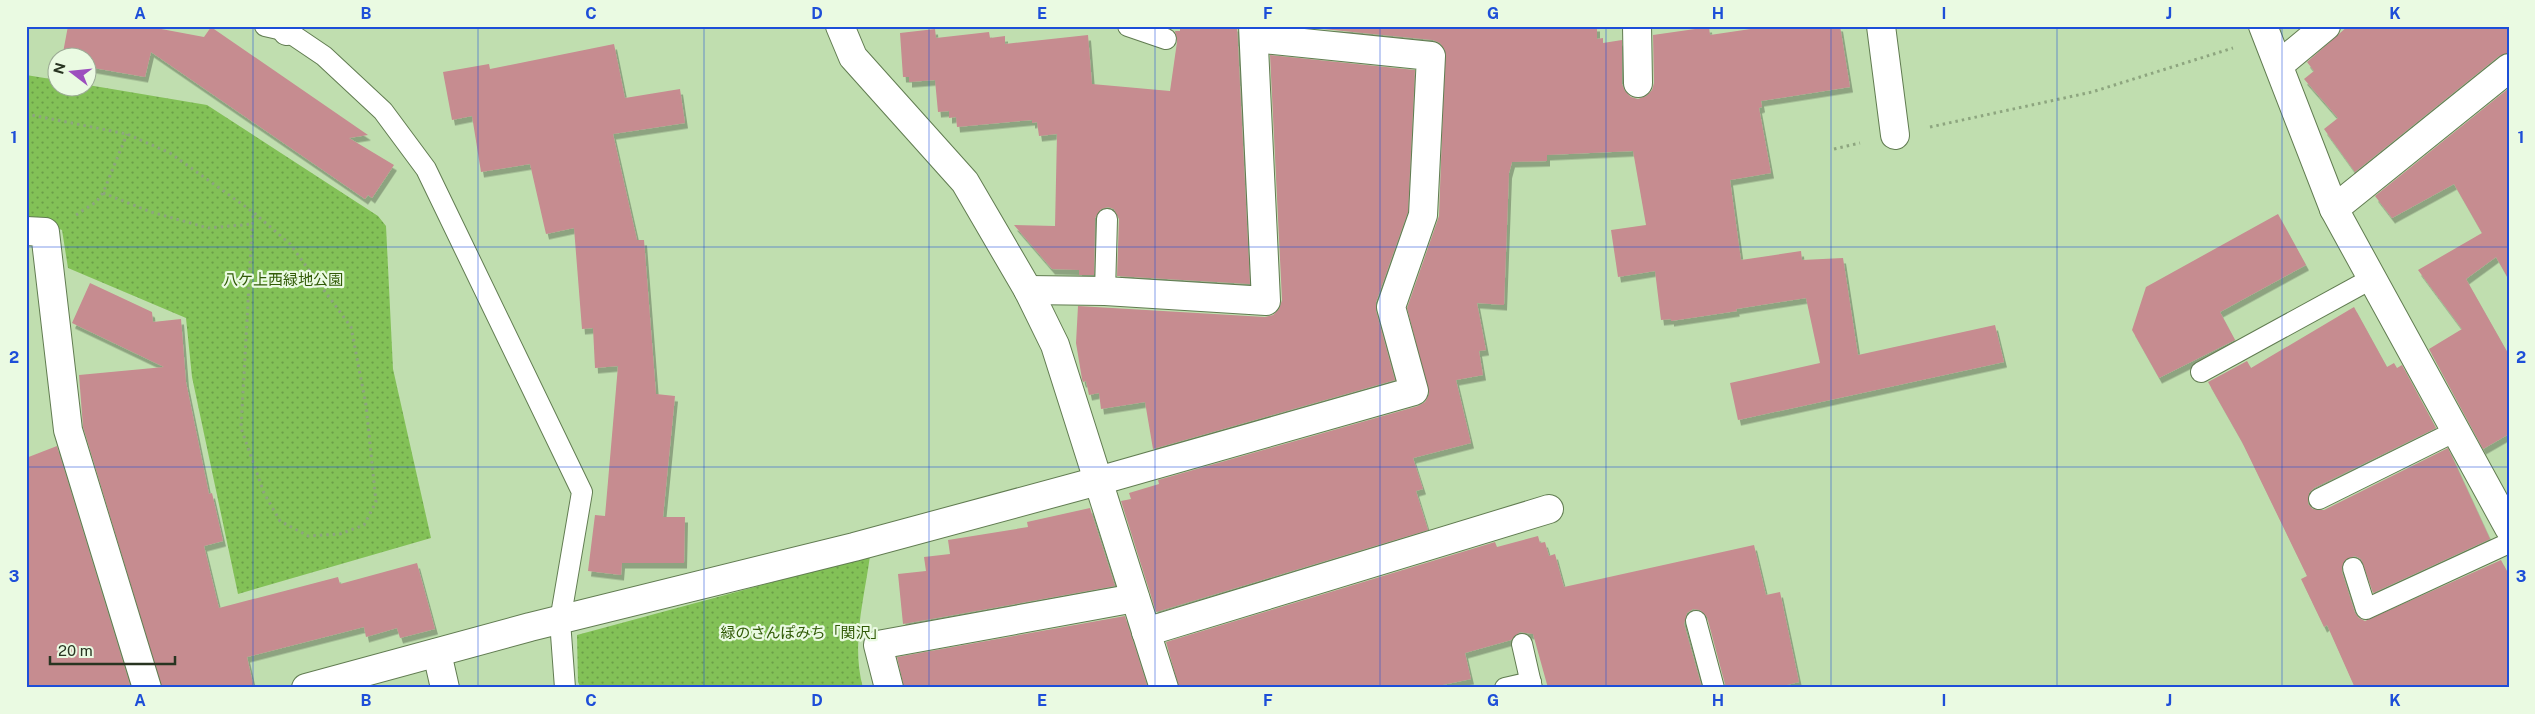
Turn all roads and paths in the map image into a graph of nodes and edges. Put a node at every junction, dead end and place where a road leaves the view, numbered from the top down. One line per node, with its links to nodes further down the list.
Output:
1 (840, 26): 24 (street)
2 (1128, 26): 9 (lane)
3 (1637, 26): 12 (street)
4 (1881, 26): 15 (street)
5 (2326, 26): 10 (street)
6 (280, 28): 35 (lane)
7 (1254, 32): 25 (street); 28 (street)
8 (2265, 32): 10 (street); 15 (path)
9 (1166, 40)
10 (2279, 65): 18 (street)
11 (2509, 68): 18 (street)
12 (1638, 83)
13 (26, 114): 14 (path)
14 (128, 134): 17 (path); 19 (path)
15 (1895, 135): 16 (path)
16 (1834, 149)
17 (103, 193): 21 (path); 22 (path)
18 (2334, 209): 23 (street)
19 (254, 212): 21 (path); 21 (path)
20 (1107, 218): 25 (lane)
21 (253, 224)
22 (36, 231): 41 (street)
23 (2371, 279): 26 (lane); 27 (street)
24 (1028, 290): 25 (street); 28 (street)
25 (1105, 291)
26 (2201, 372)
27 (2456, 431): 29 (lane); 31 (street)
28 (1098, 481): 34 (street); 35 (street)
29 (2319, 499)
30 (1550, 509): 37 (street)
31 (2509, 528)
32 (2509, 544): 33 (lane)
33 (2353, 568)
34 (1135, 598): 37 (street); 45 (street)
35 (560, 621): 39 (street); 44 (lane)
36 (1696, 621): 48 (lane)
37 (1146, 632): 46 (street)
38 (1522, 644): 40 (lane)
39 (437, 653): 42 (street); 43 (street)
40 (1532, 685): 47 (lane)
41 (148, 688)
42 (306, 688)
43 (445, 688)
44 (565, 688)
45 (888, 688)
46 (1164, 688)
47 (1505, 688)
48 (1714, 688)

